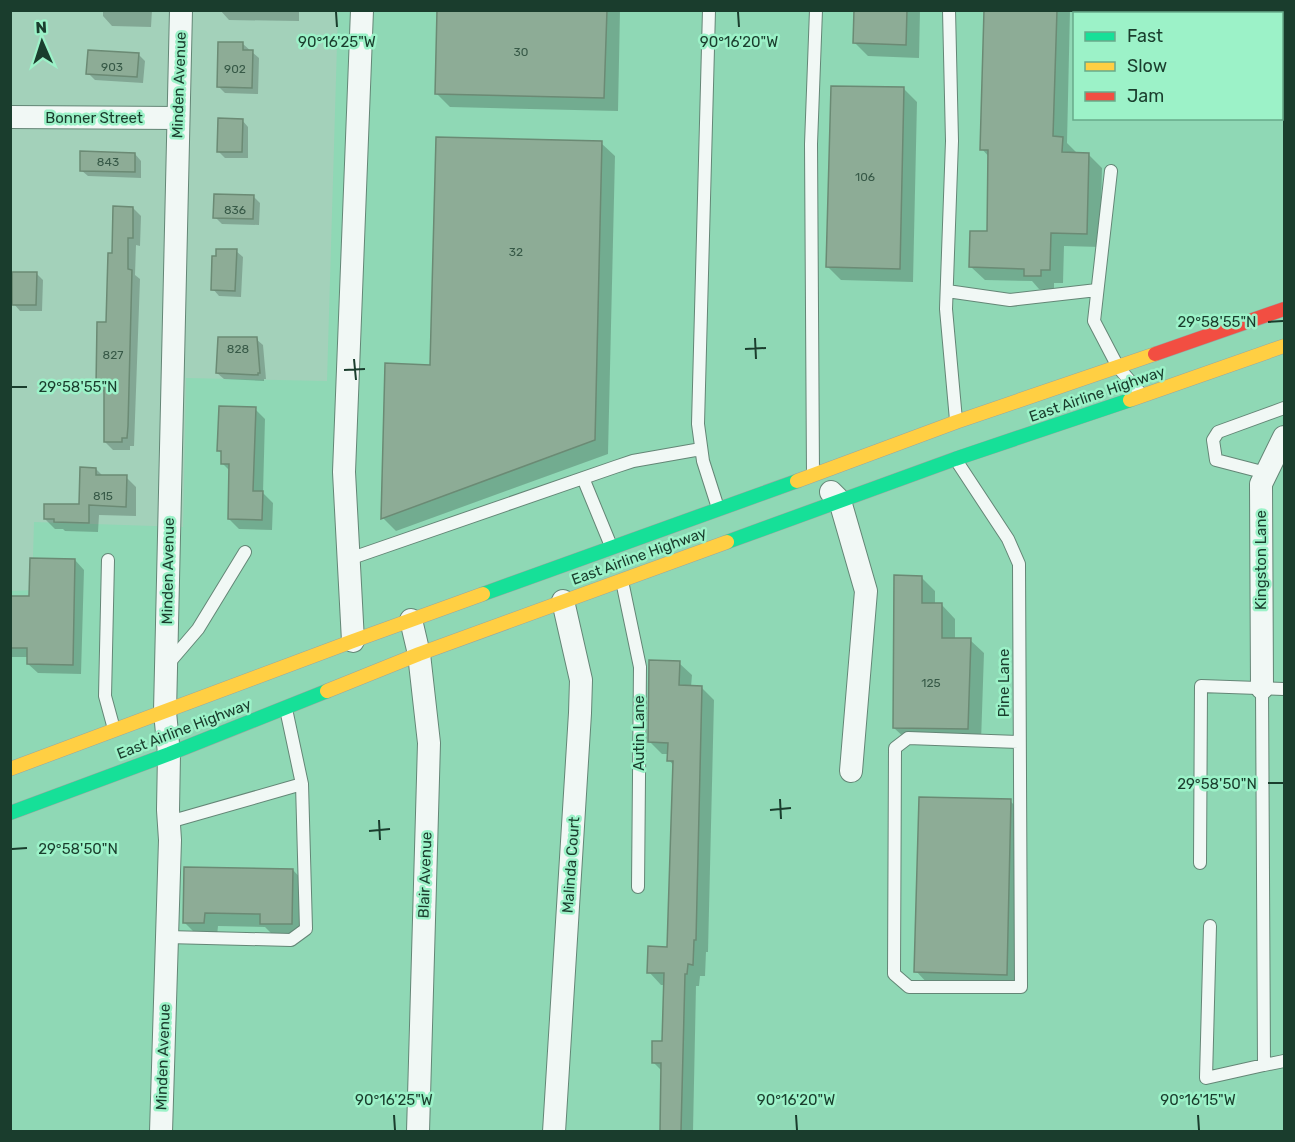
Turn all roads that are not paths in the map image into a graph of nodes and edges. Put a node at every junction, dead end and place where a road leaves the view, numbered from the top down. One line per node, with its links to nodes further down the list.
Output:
1 (181, 10): 7 (street, Minden Avenue)
2 (362, 10): 27 (street)
3 (709, 10): 18 (lane)
4 (816, 10): 21 (lane)
5 (949, 10): 10 (lane)
6 (10, 117): 7 (street, Bonner Street)
7 (178, 118): 34 (street, Minden Avenue)
8 (1111, 171): 9 (lane)
9 (1097, 290): 10 (lane); 13 (lane)
10 (947, 291): 16 (lane)
11 (1284, 309): 13 (highway, East Airline Highway)
12 (1284, 346): 14 (highway, East Airline Highway)
13 (1118, 366): 14 (lane); 16 (highway, East Airline Highway)
14 (1142, 396): 19 (highway, East Airline Highway)
15 (1284, 408): 20 (lane)
16 (956, 422): 21 (highway, East Airline Highway)
17 (1284, 437): 20 (street, Kingston Lane)
18 (701, 448): 22 (lane); 24 (lane)
19 (956, 459): 23 (highway, East Airline Highway); 40 (lane, Pine Lane)
20 (1266, 473): 35 (street, Kingston Lane)
21 (813, 475): 23 (street); 24 (highway, East Airline Highway)
22 (583, 478): 25 (lane); 27 (lane)
23 (840, 501): 29 (highway, East Airline Highway); 43 (street)
24 (718, 509): 25 (highway, East Airline Highway)
25 (612, 548): 31 (highway, East Airline Highway)
26 (245, 552): 34 (lane)
27 (349, 559): 32 (street)
28 (108, 560): 39 (lane)
29 (622, 580): 30 (highway, East Airline Highway); 48 (lane, Autin Lane)
30 (563, 601): 33 (highway, East Airline Highway); 55 (street, Malinda Court)
31 (411, 620): 32 (highway, East Airline Highway); 33 (street, Blair Avenue)
32 (353, 641): 38 (highway, East Airline Highway)
33 (419, 654): 37 (highway, East Airline Highway); 54 (street, Blair Avenue)
34 (166, 667): 38 (street, Minden Avenue)
35 (1262, 688): 36 (lane); 47 (lane); 52 (lane)
36 (1284, 689)
37 (286, 707): 41 (highway, East Airline Highway); 44 (lane)
38 (165, 712): 39 (highway, East Airline Highway); 41 (street, Minden Avenue)
39 (114, 730): 42 (highway, East Airline Highway)
40 (1019, 742): 40 (lane, Pine Lane)
41 (169, 754): 45 (highway, East Airline Highway); 46 (street, Minden Avenue)
42 (11, 764)
43 (851, 771)
44 (302, 784): 46 (lane); 50 (lane)
45 (10, 813)
46 (169, 822): 50 (street, Minden Avenue)
47 (1200, 863)
48 (638, 887)
49 (1210, 926): 52 (lane)
50 (167, 937): 53 (street, Minden Avenue)
51 (1284, 1061): 52 (lane)
52 (1264, 1065)
53 (161, 1131)
54 (418, 1131)
55 (554, 1131)

